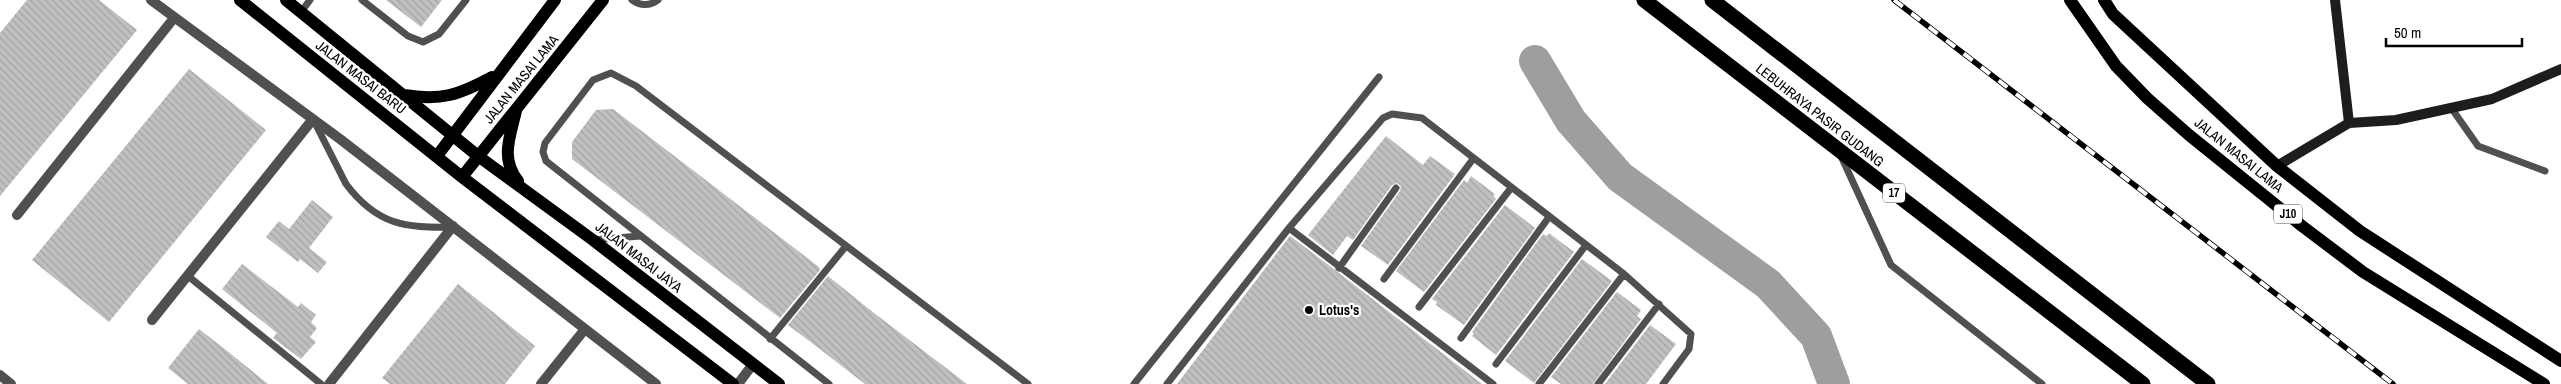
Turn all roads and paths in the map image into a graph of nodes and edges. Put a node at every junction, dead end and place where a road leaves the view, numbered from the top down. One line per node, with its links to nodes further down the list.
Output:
1 (151, 0): 17 (street)
2 (240, 0): 28 (main road, JALAN MASAI BARU)
3 (286, 0): 16 (main road, JALAN MASAI BARU)
4 (310, 0): 16 (lane)
5 (362, 0): 6 (lane)
6 (466, 0)
7 (555, 0): 19 (main road, JALAN MASAI LAMA)
8 (603, 0): 22 (main road, JALAN MASAI LAMA)
9 (632, 0): 10 (lane)
10 (658, 0)
11 (1644, 0): 27 (highway, LEBUHRAYA PASIR GUDANG / 17)
12 (1712, 0): 77 (highway, LEBUHRAYA PASIR GUDANG)
13 (2070, 0): 78 (main road, JALAN MASAI LAMA / J10)
14 (2104, 0): 31 (main road, JALAN MASAI LAMA / J10)
15 (2335, 0): 25 (street)
16 (301, 12): 21 (main road, JALAN MASAI BARU)
17 (174, 18): 24 (street); 37 (street)
18 (2561, 69): 23 (street)
19 (496, 75): 21 (main road); 26 (main road, JALAN MASAI LAMA)
20 (1379, 77): 69 (lane)
21 (401, 95): 26 (main road, JALAN MASAI BARU)
22 (517, 108): 29 (main road, JALAN MASAI LAMA); 36 (main road)
23 (2452, 109): 25 (street); 32 (lane)
24 (313, 119): 39 (street); 39 (lane); 47 (street)
25 (2349, 123): 31 (street)
26 (452, 134): 28 (main road, JALAN MASAI LAMA); 29 (main road, JALAN MASAI BARU)
27 (1838, 150): 75 (lane); 76 (highway, LEBUHRAYA PASIR GUDANG / 17)
28 (437, 156): 33 (main road, JALAN MASAI BARU)
29 (478, 156): 33 (main road, JALAN MASAI LAMA); 36 (main road, JALAN MASAI JAYA)
30 (1473, 159): 35 (lane); 40 (lane); 48 (lane)
31 (2277, 166): 55 (main road, JALAN MASAI LAMA / J10)
32 (2545, 171)
33 (462, 177): 65 (main road)
34 (1396, 188): 45 (lane)
35 (1511, 188): 38 (lane); 51 (lane)
36 (525, 190): 42 (main road, JALAN MASAI JAYA)
37 (17, 215)
38 (1548, 217): 43 (lane); 54 (lane)
39 (453, 226): 52 (street); 62 (street)
40 (1289, 228): 45 (lane); 70 (lane)
41 (640, 236): 42 (lane); 44 (lane); 53 (lane)
42 (593, 240): 56 (main road, JALAN MASAI JAYA)
43 (1586, 245): 46 (lane); 58 (lane)
44 (846, 246): 53 (lane); 68 (lane)
45 (1340, 268): 48 (lane)
46 (1624, 274): 49 (lane); 72 (lane)
47 (188, 276): 50 (street); 61 (lane)
48 (1374, 293): 51 (lane)
49 (1659, 304): 73 (lane); 74 (lane)
50 (152, 320)
51 (1409, 320): 58 (lane)
52 (585, 329): 63 (street); 64 (street)
53 (770, 338): 67 (lane)
54 (1461, 338)
55 (2561, 360)
56 (753, 364): 59 (main road, JALAN MASAI JAYA); 66 (street)
57 (0, 375): 60 (street)
58 (1486, 378): 71 (lane)
59 (774, 382)
60 (11, 384)
61 (321, 384)
62 (329, 384)
63 (541, 384)
64 (656, 384)
65 (733, 384)
66 (738, 384)
67 (829, 384)
68 (1028, 384)
69 (1134, 384)
70 (1167, 384)
71 (1493, 384)
72 (1540, 384)
73 (1598, 384)
74 (1663, 384)
75 (2042, 384)
76 (2143, 384)
77 (2208, 384)
78 (2544, 384)

